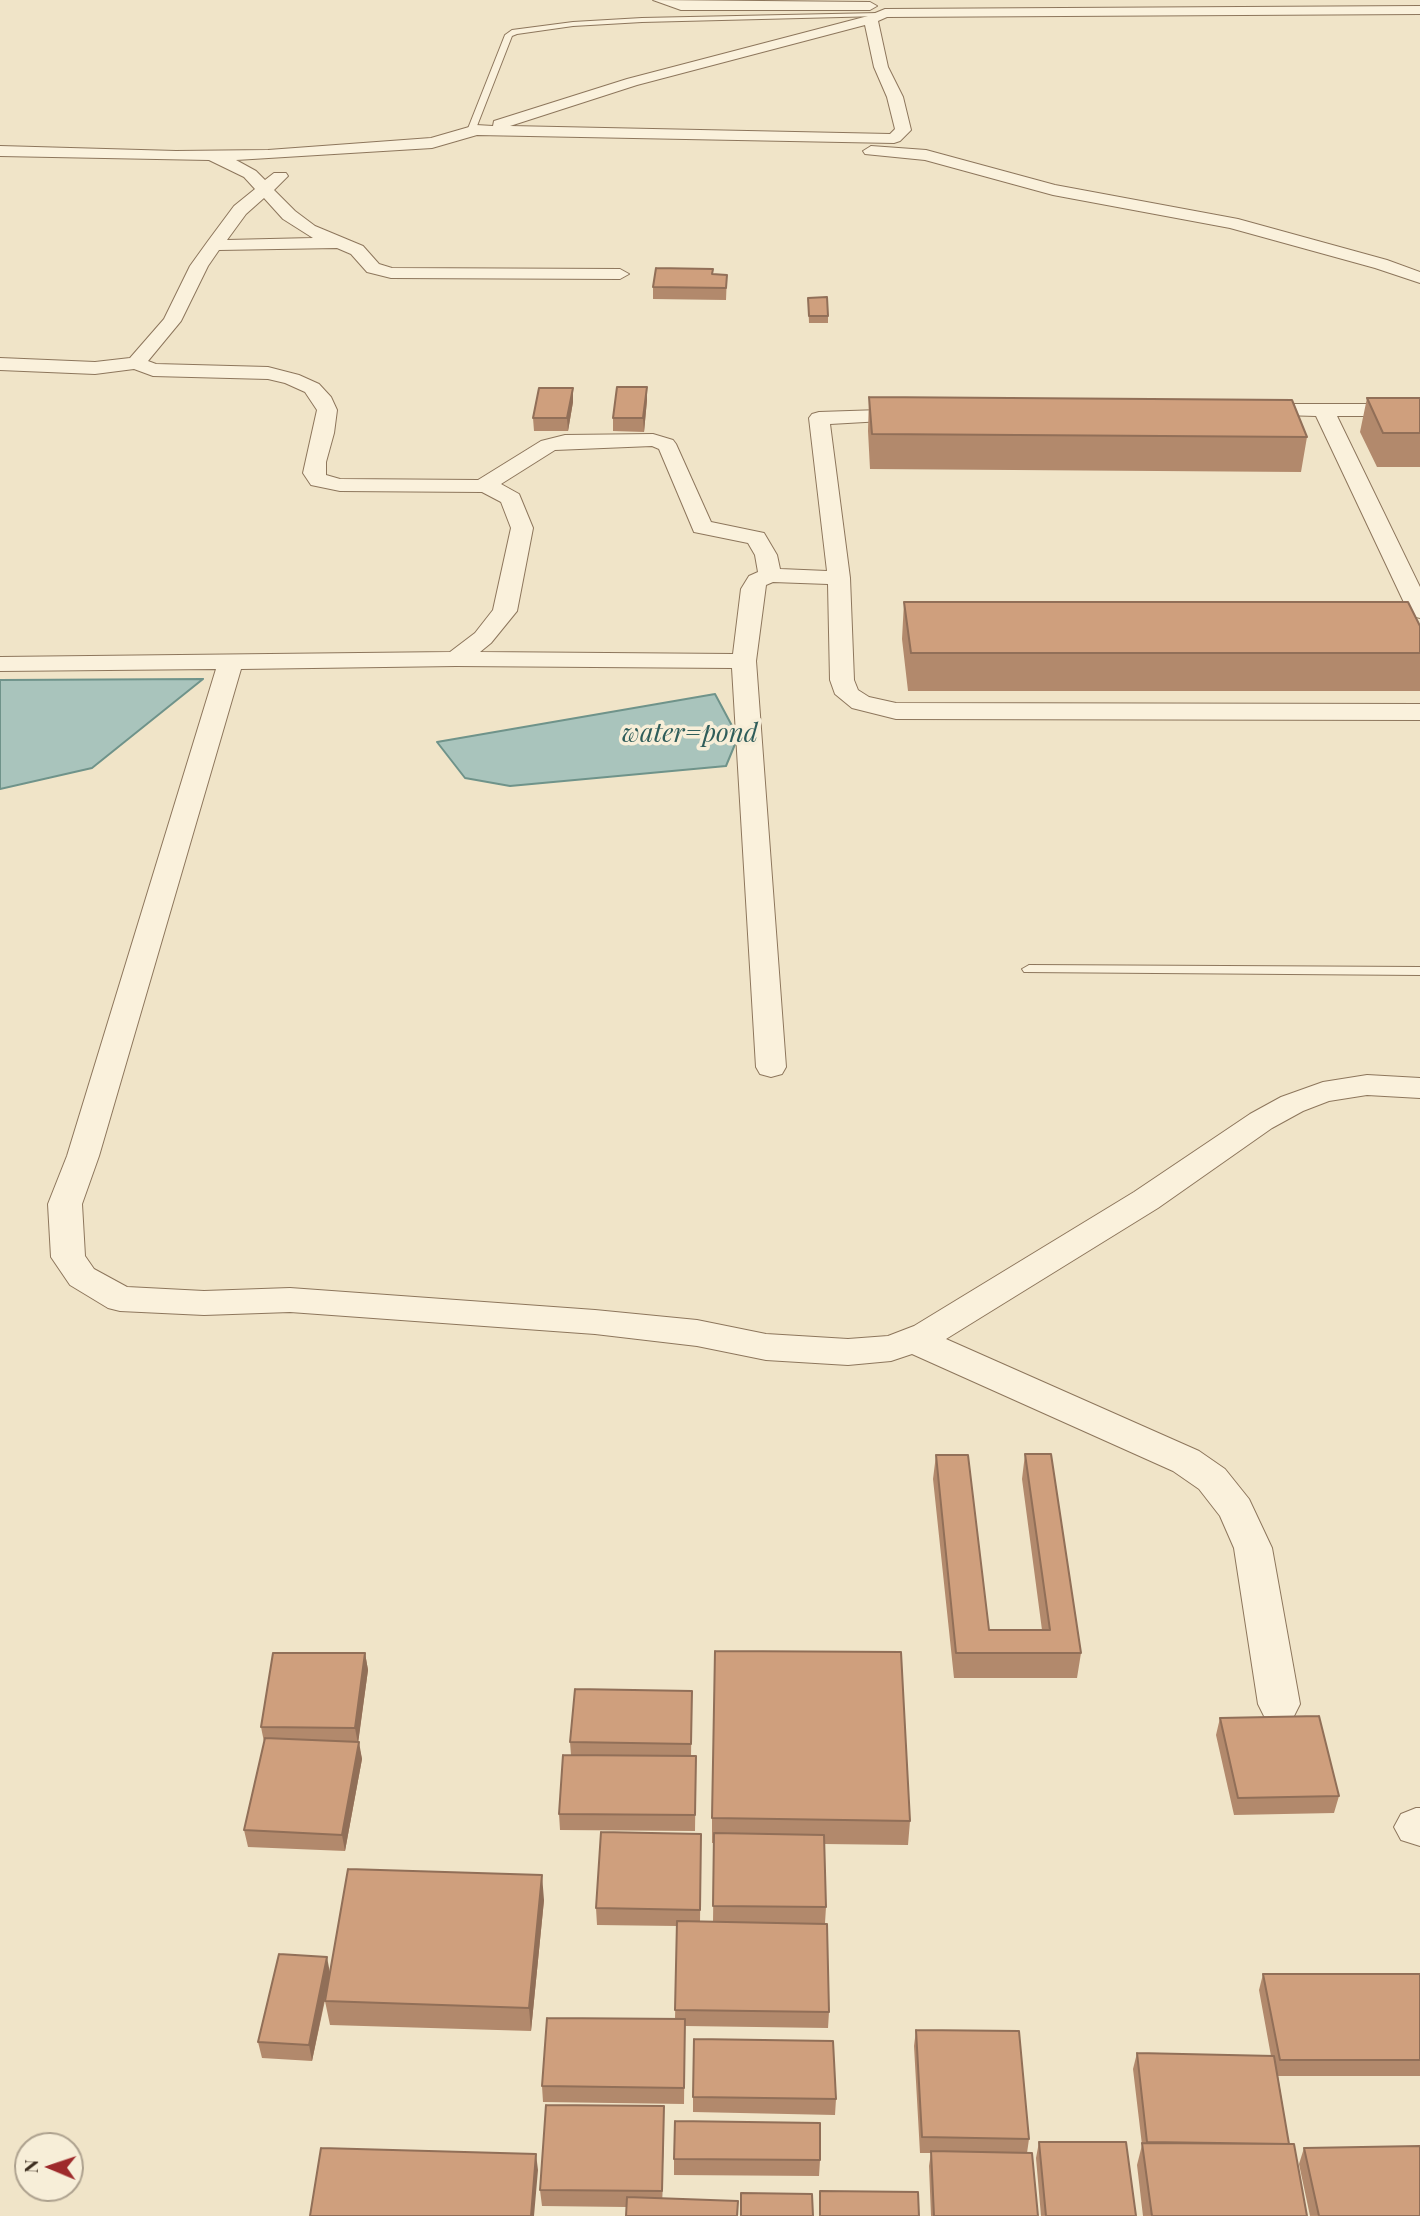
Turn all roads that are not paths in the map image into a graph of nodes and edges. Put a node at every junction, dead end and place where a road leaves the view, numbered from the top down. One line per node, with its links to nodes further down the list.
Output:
1 (660, 0): 3 (street)
2 (1420, 10): 3 (street)
3 (898, 12): 4 (street)
4 (876, 17): 5 (street); 5 (lane); 5 (street)
5 (476, 131): 6 (street)
6 (432, 143): 8 (street); 14 (street)
7 (0, 151): 9 (street)
8 (321, 151): 9 (street); 10 (street)
9 (204, 156): 10 (street)
10 (265, 187): 11 (street); 12 (street)
11 (339, 243): 12 (street); 13 (street)
12 (214, 245): 15 (street)
13 (620, 274)
14 (1420, 278)
15 (136, 363): 16 (street); 21 (street)
16 (0, 364)
17 (1323, 409): 18 (street); 19 (street); 25 (street)
18 (1225, 410)
19 (1420, 410)
20 (933, 414): 22 (street)
21 (483, 486): 23 (street); 26 (street)
22 (819, 555): 23 (street); 24 (street)
23 (768, 565): 24 (street); 28 (street)
24 (839, 578): 30 (street)
25 (1420, 611)
26 (456, 659): 27 (street); 28 (street)
27 (231, 661): 29 (street); 35 (street)
28 (744, 661): 33 (street)
29 (0, 664)
30 (1420, 712)
31 (1029, 969): 32 (lane)
32 (1420, 971)
33 (771, 1067)
34 (1420, 1088): 35 (street)
35 (914, 1340): 36 (street)
36 (1279, 1704)

